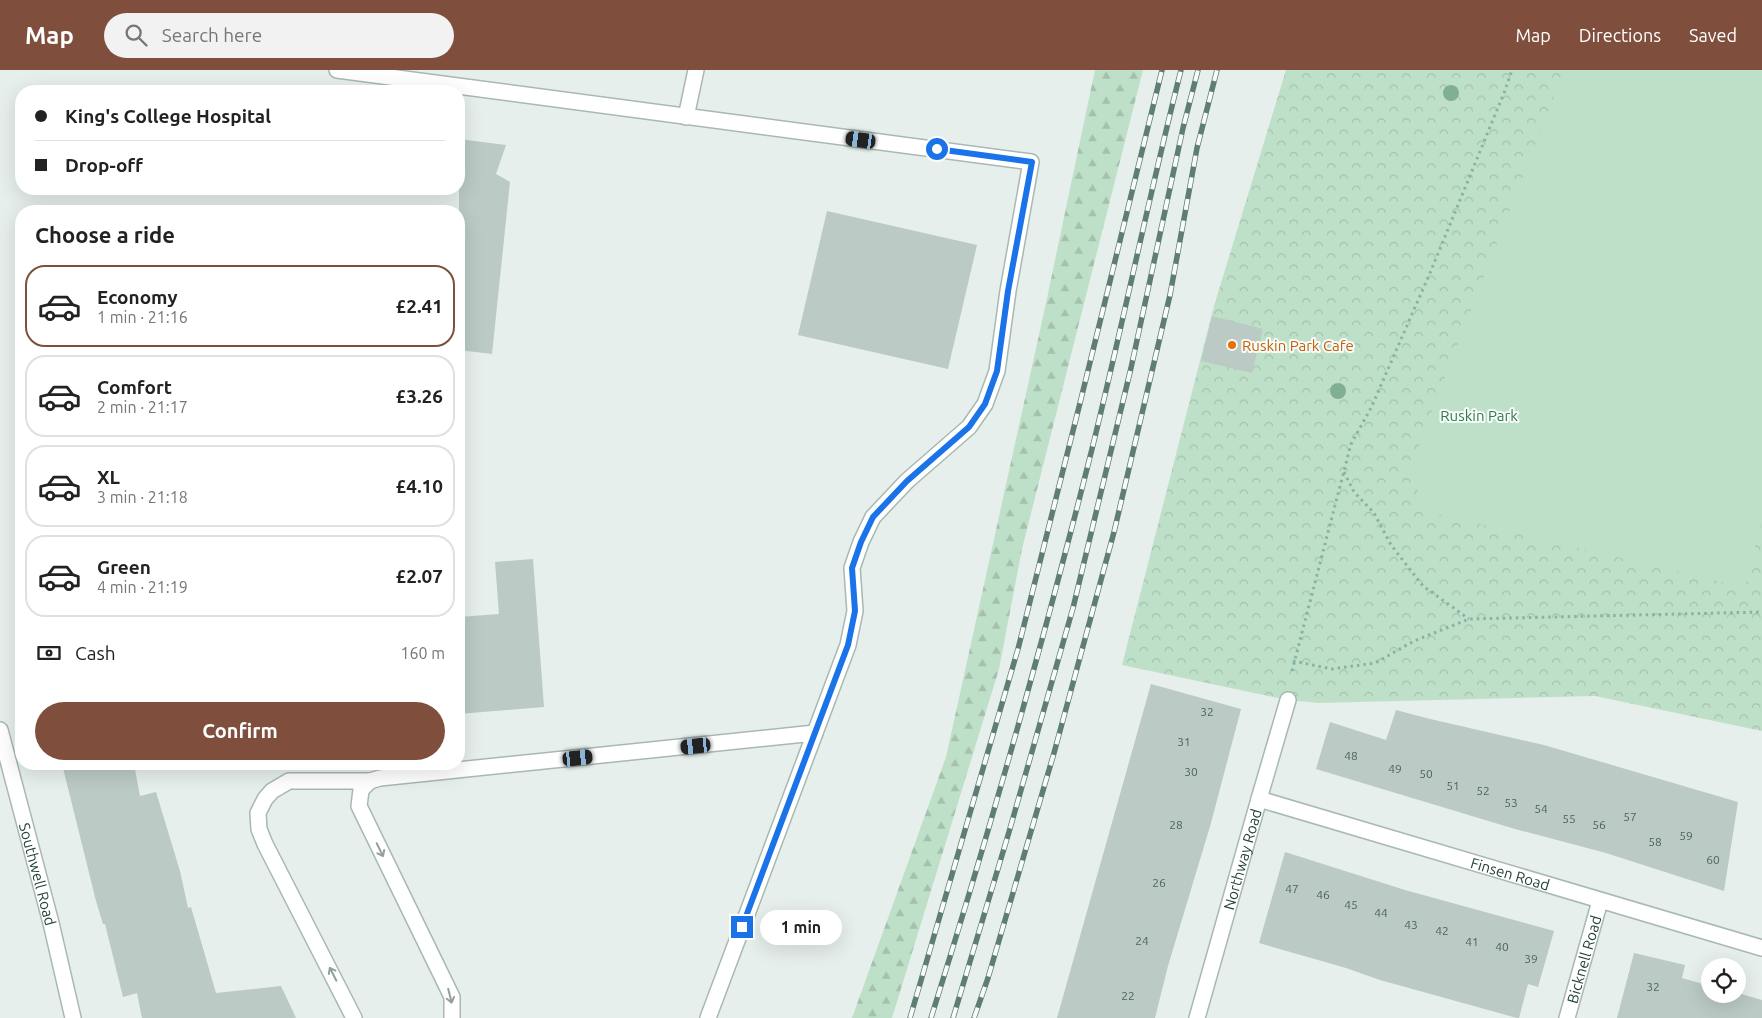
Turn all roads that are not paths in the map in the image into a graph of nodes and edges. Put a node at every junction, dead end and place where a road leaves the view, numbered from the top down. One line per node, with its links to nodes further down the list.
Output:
1 (337, 70): 3 (street)
2 (696, 70): 5 (street)
3 (448, 85)
4 (465, 87): 5 (street)
5 (686, 117): 7 (street)
6 (1288, 700): 12 (street, Northway Road)
7 (815, 733): 9 (street); 18 (street)
8 (1, 738): 15 (street, Southwell Road)
9 (465, 769)
10 (457, 770): 11 (street)
11 (370, 781): 16 (street, one-way to 11); 17 (street, one-way to 17)
12 (1259, 799): 13 (street, Finsen Road); 19 (street, Northway Road)
13 (1600, 901): 14 (street, Finsen Road); 20 (street, Bicknell Road)
14 (1762, 948)
15 (73, 1018)
16 (354, 1018)
17 (452, 1018)
18 (708, 1018)
19 (1197, 1018)
20 (1567, 1018)

